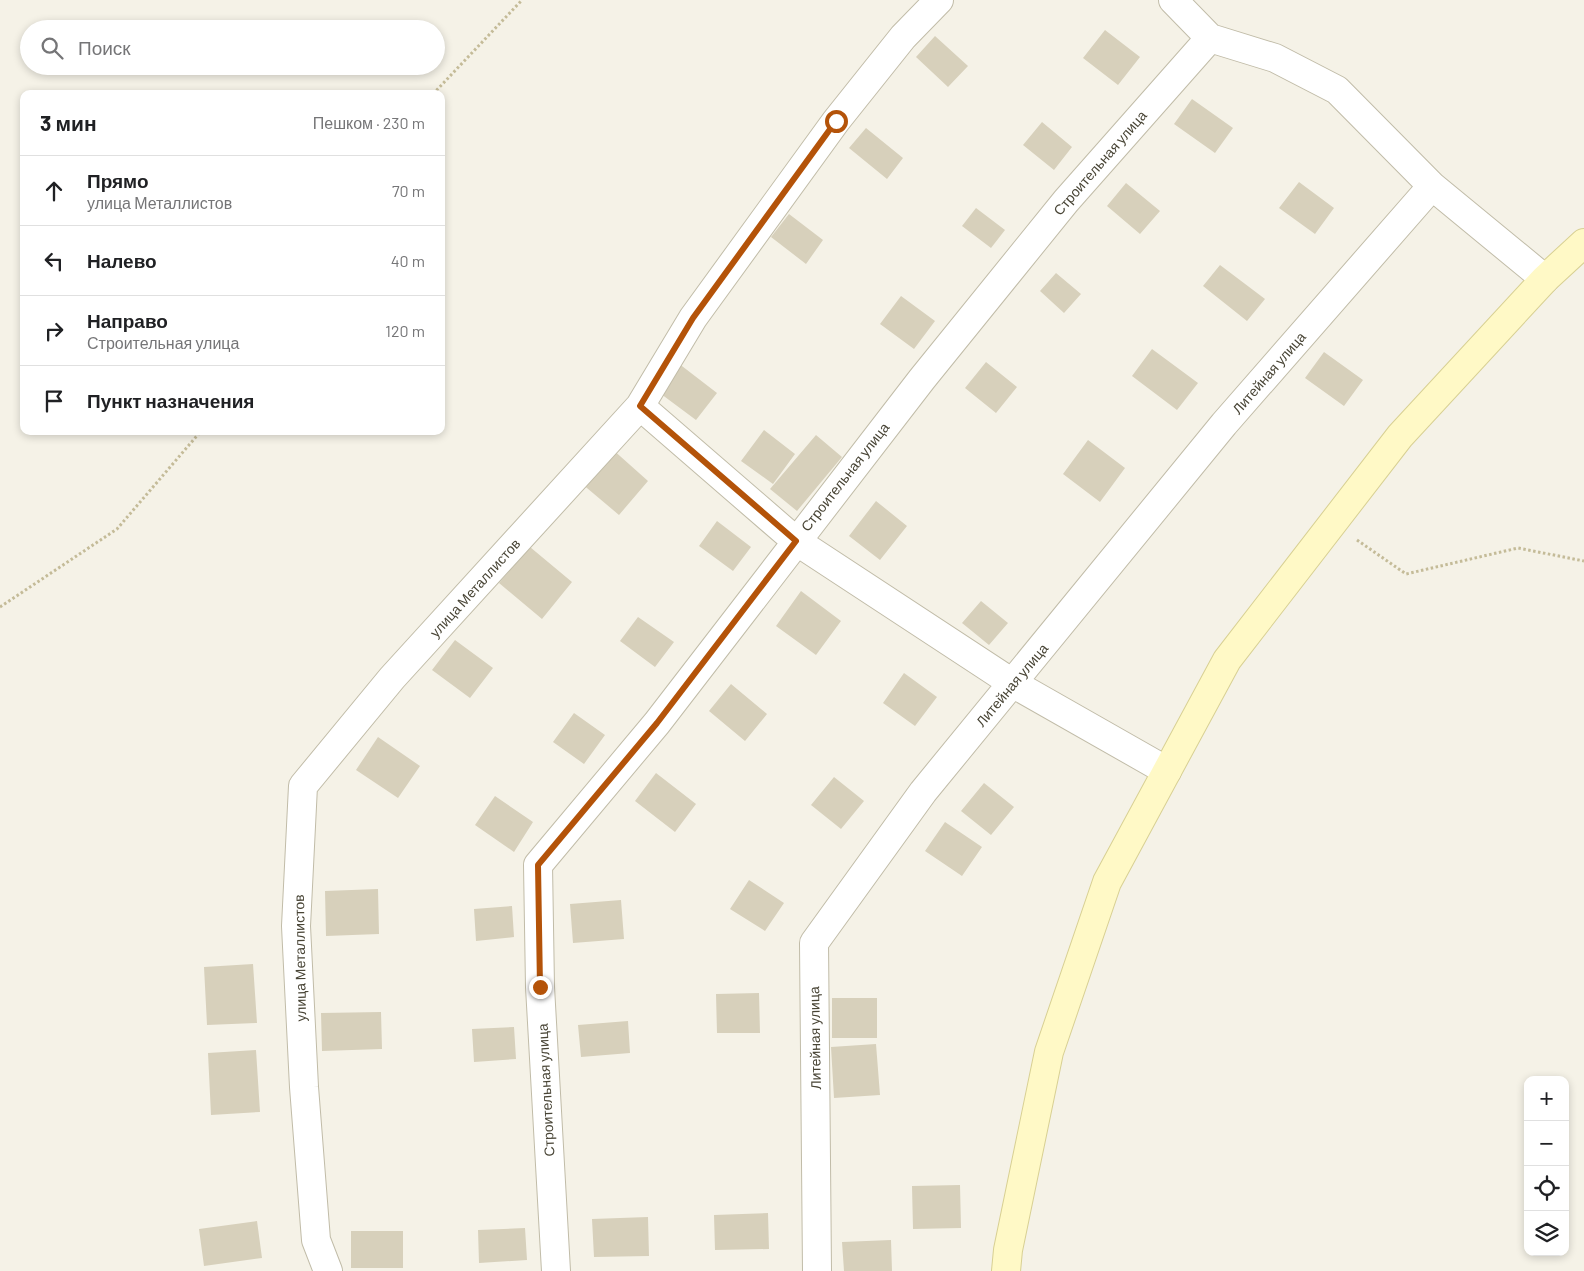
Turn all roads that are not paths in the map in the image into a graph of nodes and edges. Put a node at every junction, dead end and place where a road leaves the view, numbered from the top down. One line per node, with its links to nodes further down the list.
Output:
1 (939, 0): 7 (street, улица Металлистов)
2 (1173, 0): 3 (street)
3 (1210, 38): 4 (street); 8 (street, Строительная улица)
4 (1432, 186): 6 (street); 9 (street, Литейная улица)
5 (1584, 243): 6 (street)
6 (1545, 279): 10 (street)
7 (640, 406): 8 (street); 11 (street, улица Металлистов)
8 (796, 541): 9 (street); 12 (street, Строительная улица)
9 (1014, 684): 10 (street); 13 (street, Литейная улица)
10 (1167, 771): 14 (street)
11 (328, 1271)
12 (556, 1271)
13 (817, 1271)
14 (1006, 1271)

